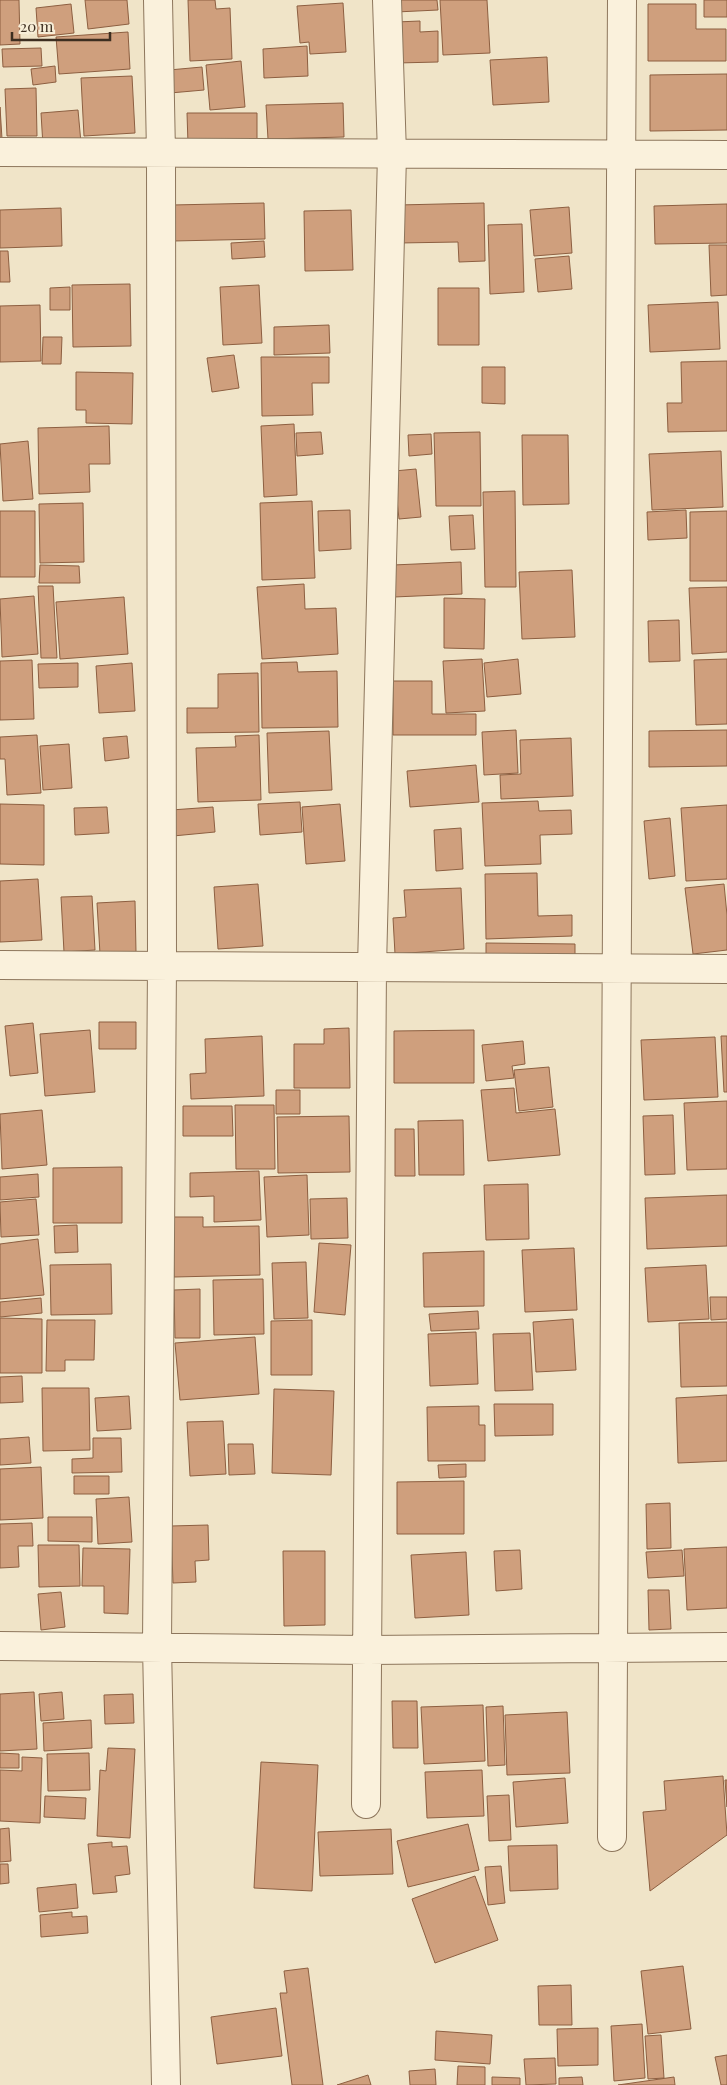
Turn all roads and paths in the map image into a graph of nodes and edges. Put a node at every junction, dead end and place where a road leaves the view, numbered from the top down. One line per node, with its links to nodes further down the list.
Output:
1 (158, 0): 5 (street)
2 (387, 0): 6 (street)
3 (622, 0): 7 (street)
4 (0, 152): 5 (street)
5 (161, 153): 6 (street); 10 (street)
6 (392, 154): 7 (street); 11 (street)
7 (622, 155): 8 (street); 12 (street)
8 (727, 156)
9 (0, 966): 10 (street)
10 (162, 966): 11 (street); 15 (street)
11 (372, 967): 12 (street); 18 (street)
12 (618, 968): 13 (street); 16 (street)
13 (727, 969)
14 (0, 1646): 15 (street)
15 (157, 1646): 18 (street); 21 (street)
16 (614, 1646): 17 (street); 18 (street); 20 (street)
17 (727, 1647)
18 (368, 1650): 19 (street)
19 (366, 1804)
20 (612, 1837)
21 (166, 2085)

